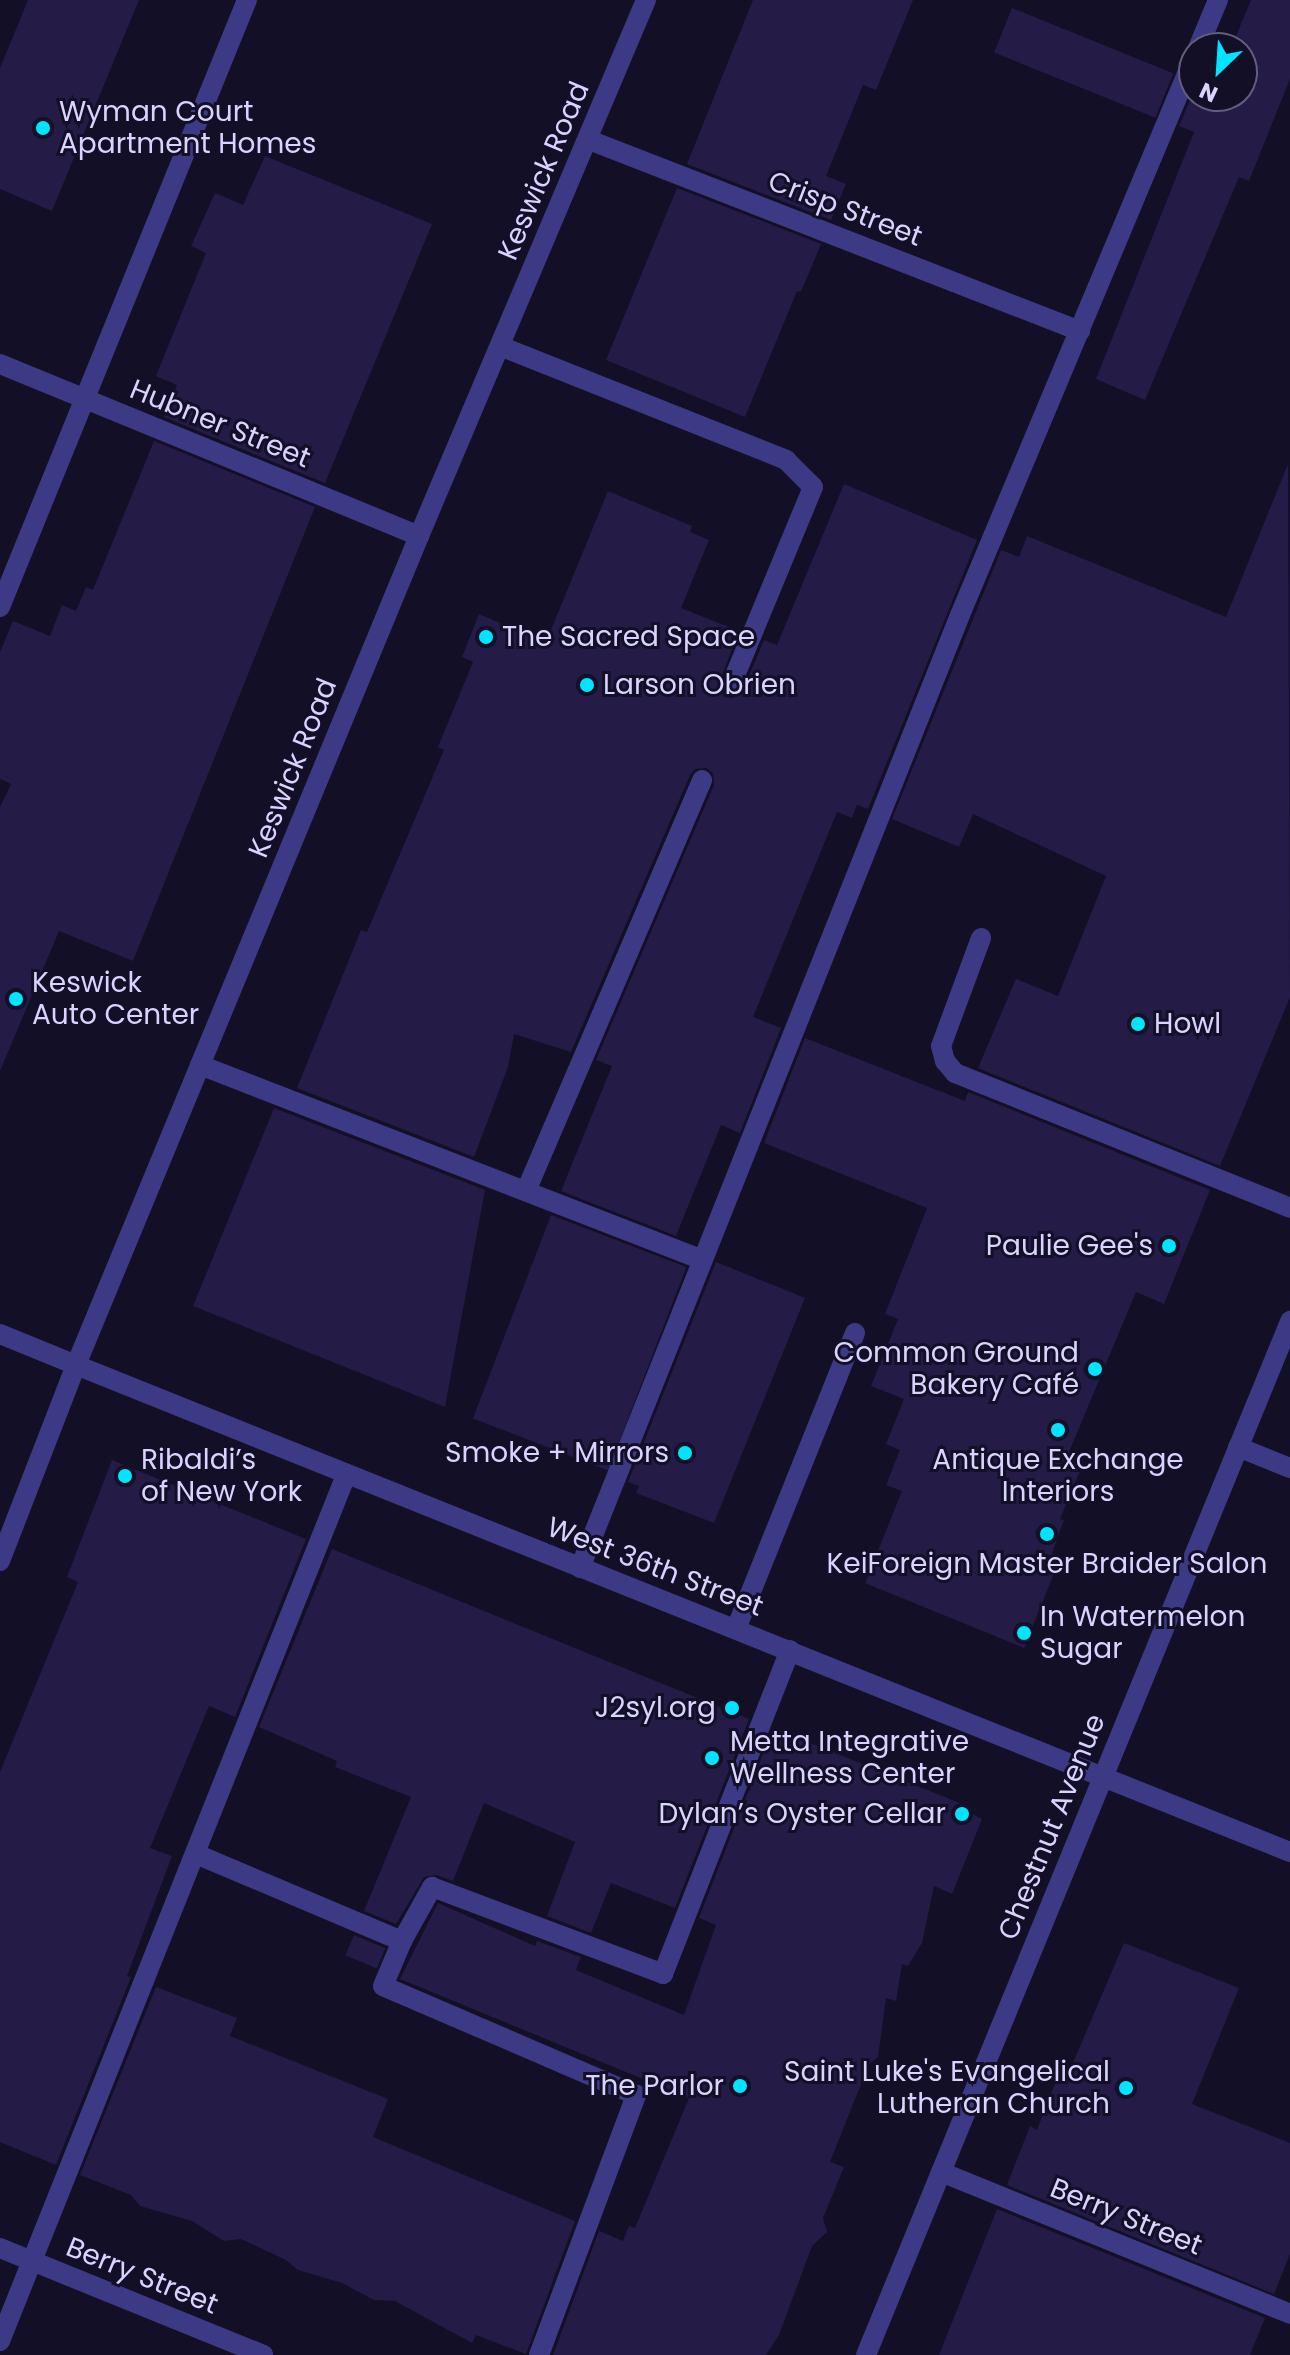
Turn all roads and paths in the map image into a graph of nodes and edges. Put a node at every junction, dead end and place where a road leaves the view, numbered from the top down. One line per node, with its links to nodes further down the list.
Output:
1 (247, 0): 10 (street)
2 (646, 0): 6 (street, Keswick Road)
3 (1218, 0): 4 (street)
4 (1205, 32)
5 (1178, 95): 7 (street)
6 (589, 140): 7 (street, Crisp Street); 8 (street, Keswick Road)
7 (1080, 331): 19 (street)
8 (500, 346): 11 (street, Keswick Road); 13 (street)
9 (0, 364): 10 (street, Hubner Street)
10 (86, 399): 11 (street, Hubner Street); 12 (street)
11 (419, 536): 16 (street, Keswick Road)
12 (0, 607)
13 (731, 685)
14 (702, 780): 17 (street)
15 (981, 938): 18 (street)
16 (200, 1065): 17 (street); 23 (street, Keswick Road)
17 (526, 1191): 19 (street)
18 (1290, 1208)
19 (703, 1260): 28 (street)
20 (1290, 1321): 24 (street, Chestnut Avenue)
21 (855, 1333): 29 (street)
22 (0, 1334): 23 (street, West 36th Street)
23 (76, 1365): 26 (street, West 36th Street); 27 (street, Keswick Road)
24 (1238, 1447): 25 (street); 31 (street, Chestnut Avenue)
25 (1290, 1468)
26 (346, 1475): 28 (street, West 36th Street); 33 (street)
27 (0, 1561)
28 (580, 1568): 29 (street, West 36th Street)
29 (736, 1629): 30 (street, West 36th Street)
30 (790, 1650): 31 (street, West 36th Street); 34 (street)
31 (1104, 1775): 32 (street, West 36th Street); 35 (street, Chestnut Avenue)
32 (1290, 1852)
33 (196, 1854): 34 (street); 37 (street)
34 (402, 1941): 41 (street)
35 (941, 2172): 38 (street, Berry Street); 42 (street, Chestnut Avenue)
36 (0, 2248): 37 (street, Berry Street)
37 (32, 2261): 39 (street); 40 (street, Berry Street)
38 (1290, 2314)
39 (0, 2341)
40 (263, 2355)
41 (539, 2355)
42 (866, 2355)

